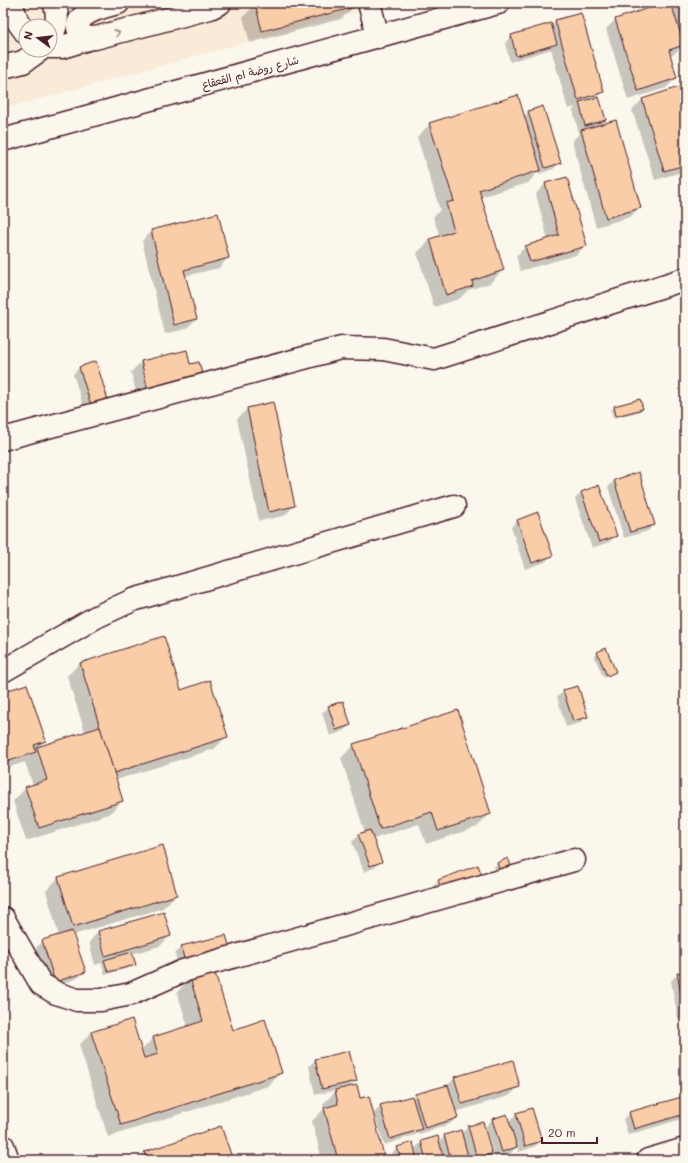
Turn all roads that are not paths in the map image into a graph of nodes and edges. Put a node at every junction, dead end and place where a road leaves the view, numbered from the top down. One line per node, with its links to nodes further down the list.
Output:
1 (10, 3): 9 (street); 11 (street)
2 (54, 3): 10 (street)
3 (118, 3): 13 (street)
4 (220, 3): 13 (street, one-way to 4)
5 (369, 3): 12 (street)
6 (498, 3): 7 (street, شارع روضة ام القعقاع)
7 (472, 6): 8 (street, شارع روضة ام القعقاع)
8 (448, 10): 12 (street, شارع روضة ام القعقاع)
9 (3, 17)
10 (57, 18)
11 (18, 22)
12 (378, 37): 17 (street, شارع روضة ام القعقاع)
13 (88, 39): 14 (street)
14 (58, 47)
15 (29, 58): 16 (street)
16 (3, 67)
17 (3, 140)
18 (685, 279): 19 (street)
19 (3, 439)
20 (454, 506): 21 (street)
21 (3, 671)
22 (574, 860): 23 (street)
23 (3, 918)
24 (3, 1146): 26 (street)
25 (685, 1149): 27 (street)
26 (8, 1160)
27 (648, 1160)

